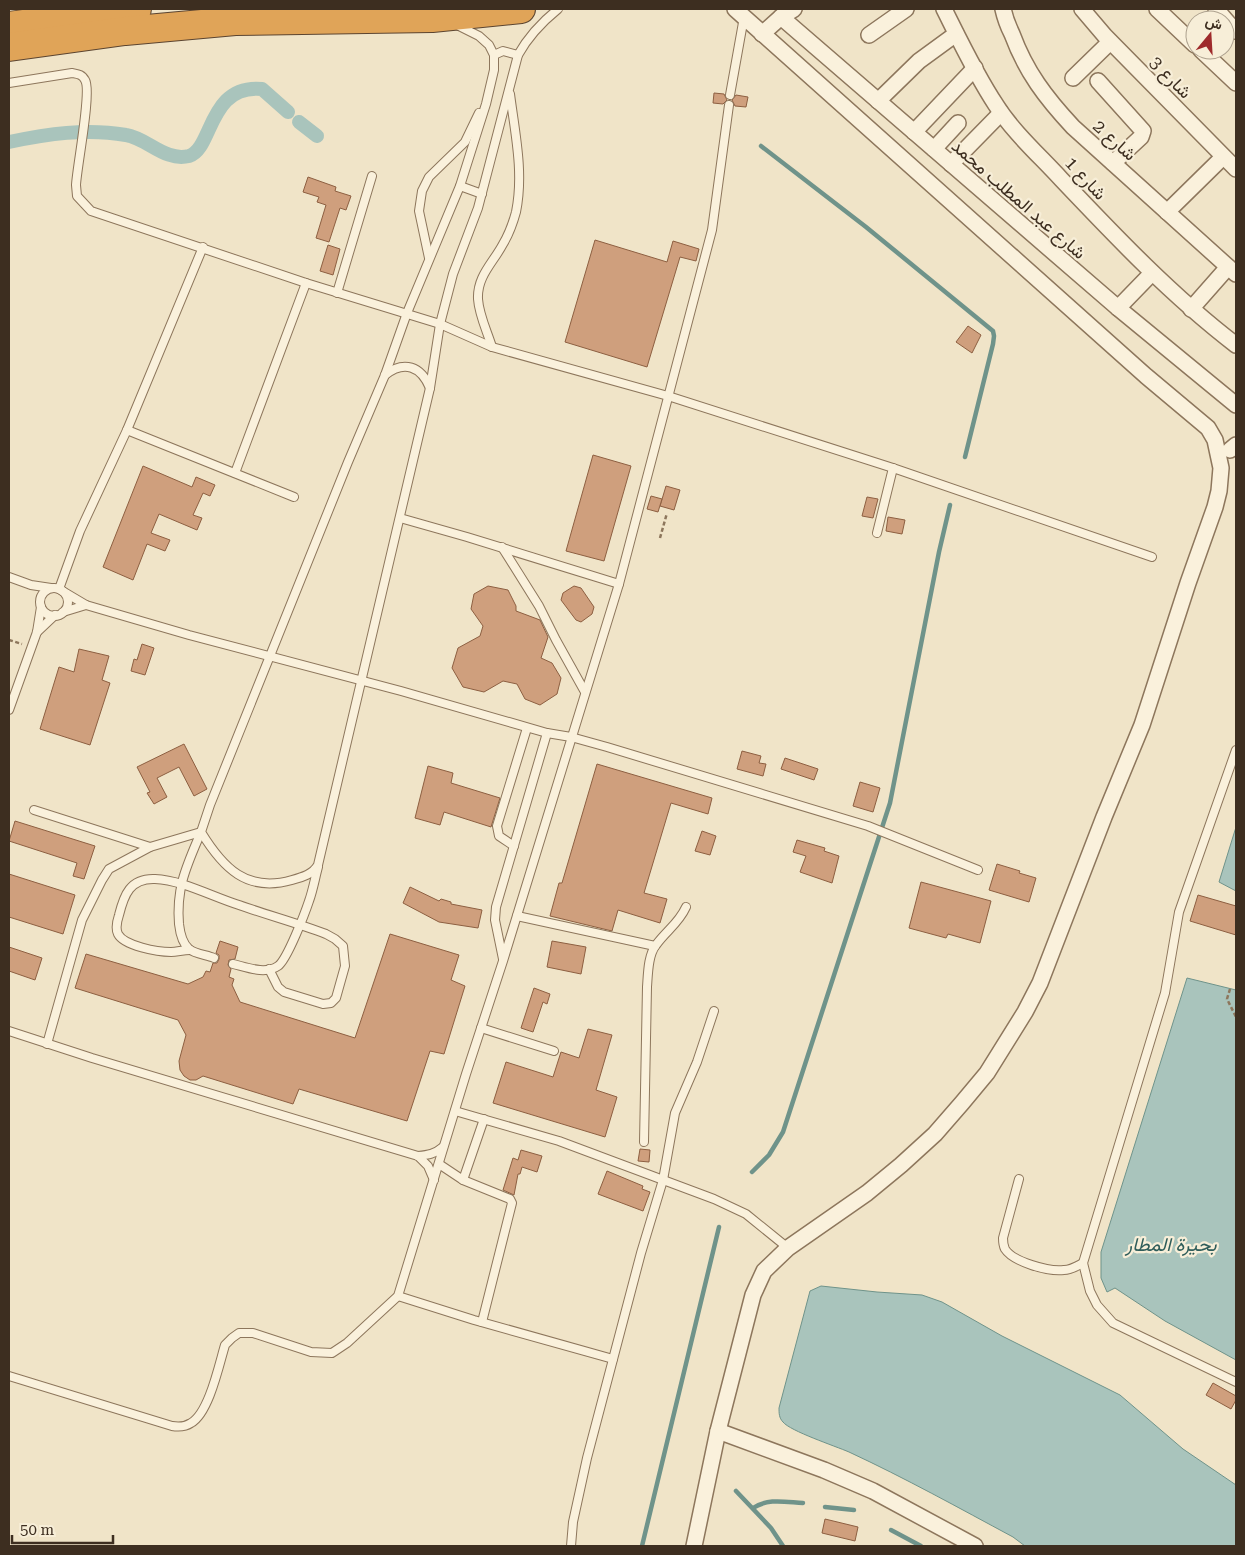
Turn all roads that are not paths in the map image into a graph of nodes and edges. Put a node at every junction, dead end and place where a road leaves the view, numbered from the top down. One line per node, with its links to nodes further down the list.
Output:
1 (137, 9): 12 (highway)
2 (522, 9): 11 (highway)
3 (558, 9): 19 (lane)
4 (906, 9): 15 (street)
5 (944, 9): 14 (street, شارع 1)
6 (1003, 9): 37 (street, شارع 2)
7 (1082, 9): 17 (street, شارع 3)
8 (1157, 9): 16 (street)
9 (739, 13): 13 (street); 29 (lane)
10 (787, 13): 13 (street); 30 (street, شارع عبد المطلب محمد)
11 (423, 14): 18 (highway); 20 (lane)
12 (9, 26)
13 (762, 34): 60 (street)
14 (956, 34): 22 (street, شارع 1); 30 (street)
15 (869, 35)
16 (1185, 36)
17 (1110, 42): 23 (street); 36 (street, شارع 3)
18 (9, 47)
19 (518, 55): 20 (lane); 28 (lane)
20 (494, 56): 27 (lane)
21 (1211, 60): 26 (street)
22 (975, 68): 32 (street, شارع 1); 34 (street)
23 (1073, 78)
24 (1098, 81): 37 (street)
25 (9, 83): 44 (lane)
26 (1236, 83)
27 (490, 89): 41 (lane); 45 (lane)
28 (509, 89): 42 (lane); 55 (lane)
29 (730, 95)
30 (878, 101): 34 (street, شارع عبد المطلب محمد)
31 (729, 105): 58 (lane)
32 (1001, 113): 38 (street); 47 (street, شارع 1)
33 (958, 123): 35 (street)
34 (914, 132): 35 (street, شارع عبد المطلب محمد)
35 (934, 149): 38 (street, شارع عبد المطلب محمد)
36 (1223, 157): 39 (street, شارع 3); 43 (street)
37 (1113, 163): 43 (street, شارع 2)
38 (951, 164): 50 (street, شارع عبد المطلب محمد)
39 (1236, 169)
40 (372, 176): 49 (lane)
41 (460, 186): 42 (lane); 45 (lane)
42 (482, 194): 53 (lane)
43 (1167, 212): 46 (street, شارع 2)
44 (203, 248): 48 (lane); 61 (lane)
45 (429, 259): 52 (lane)
46 (1232, 271): 51 (street)
47 (1152, 273): 50 (street); 51 (street, شارع 1)
48 (306, 283): 49 (lane); 64 (lane)
49 (337, 293): 52 (lane)
50 (1118, 308): 59 (street, شارع عبد المطلب محمد)
51 (1191, 309): 54 (street, شارع 1)
52 (407, 313): 53 (lane); 56 (lane)
53 (440, 324): 55 (lane); 57 (lane)
54 (1236, 345)
55 (492, 347): 58 (lane)
56 (385, 375): 57 (lane); 80 (lane)
57 (430, 388): 66 (lane)
58 (668, 396): 63 (lane); 71 (lane)
59 (1236, 405)
60 (1208, 428): 62 (lane); 119 (street)
61 (126, 430): 64 (lane); 73 (lane)
62 (1234, 450)
63 (893, 468): 67 (lane); 69 (lane)
64 (235, 473): 65 (lane)
65 (294, 497)
66 (400, 518): 68 (lane); 81 (lane)
67 (877, 533)
68 (502, 547): 71 (lane); 82 (lane)
69 (1152, 557)
70 (9, 577): 72 (lane)
71 (619, 584): 82 (lane)
72 (31, 585): 73 (lane); 74 (lane)
73 (55, 589): 74 (lane); 76 (lane); 77 (lane)
74 (41, 597): 75 (lane)
75 (41, 606): 78 (lane); 79 (lane)
76 (86, 606): 77 (lane); 80 (lane)
77 (63, 612): 78 (lane)
78 (55, 615): 79 (lane)
79 (37, 632): 83 (lane)
80 (270, 656): 81 (lane); 89 (lane)
81 (362, 681): 84 (lane); 92 (lane)
82 (585, 692): 86 (lane)
83 (9, 710)
84 (527, 728): 85 (lane); 90 (lane)
85 (547, 733): 86 (lane); 90 (lane)
86 (571, 737): 93 (lane); 96 (lane)
87 (1236, 750): 120 (lane)
88 (34, 810): 91 (lane)
89 (201, 832): 91 (lane); 92 (lane); 94 (lane)
90 (514, 846): 101 (lane)
91 (150, 847): 107 (lane)
92 (318, 865): 97 (lane)
93 (978, 870)
94 (180, 884): 97 (lane); 99 (lane); 99 (lane)
95 (686, 907): 98 (lane)
96 (517, 916): 98 (lane); 101 (lane)
97 (300, 924): 103 (lane); 103 (lane)
98 (655, 946): 111 (lane)
99 (190, 950): 100 (lane)
100 (214, 958)
101 (503, 961): 105 (lane)
102 (233, 964): 103 (lane)
103 (269, 969)
104 (714, 1011): 118 (lane)
105 (481, 1028): 108 (lane); 109 (lane)
106 (9, 1031): 107 (lane)
107 (47, 1044): 113 (lane)
108 (554, 1051)
109 (455, 1111): 110 (lane); 112 (lane)
110 (484, 1119): 117 (lane); 118 (lane)
111 (644, 1142)
112 (444, 1146): 113 (lane); 114 (lane)
113 (418, 1156): 116 (lane)
114 (439, 1164): 116 (lane); 117 (lane)
115 (1019, 1179): 120 (lane)
116 (434, 1180): 121 (lane)
117 (463, 1180): 122 (lane)
118 (663, 1180): 119 (lane); 123 (lane)
119 (788, 1248): 126 (street)
120 (1082, 1263): 125 (lane)
121 (398, 1296): 122 (lane); 124 (lane)
122 (482, 1322): 123 (lane)
123 (613, 1359): 127 (lane)
124 (9, 1376)
125 (1236, 1382)
126 (718, 1431): 128 (street); 129 (street)
127 (571, 1546)
128 (694, 1546)
129 (975, 1546)

